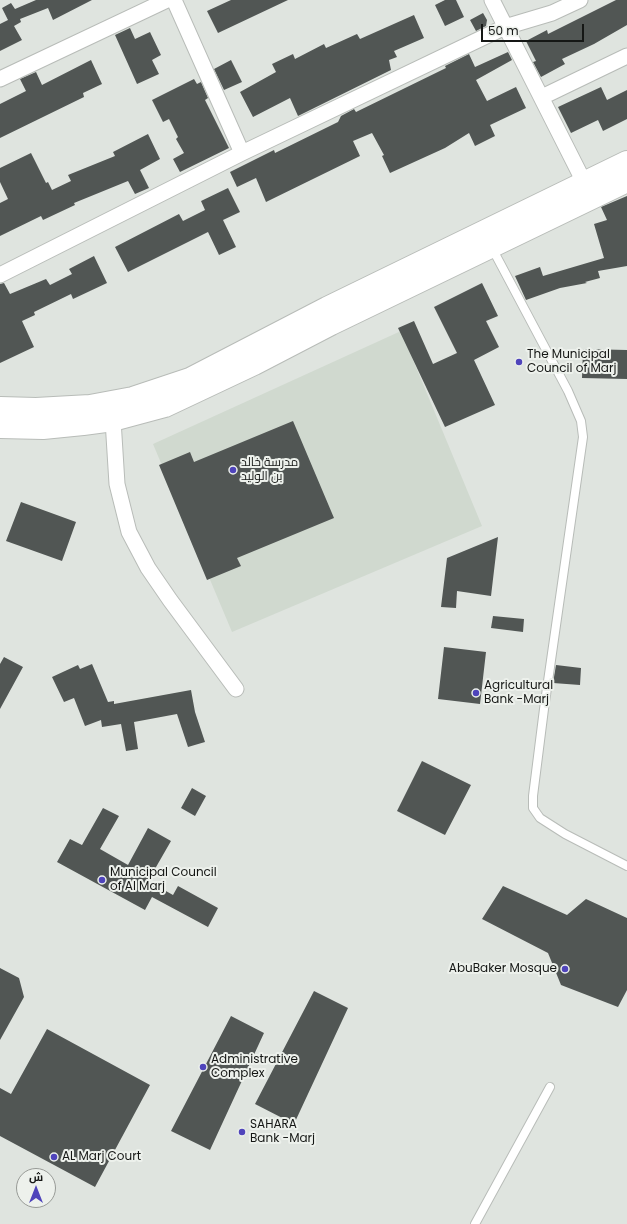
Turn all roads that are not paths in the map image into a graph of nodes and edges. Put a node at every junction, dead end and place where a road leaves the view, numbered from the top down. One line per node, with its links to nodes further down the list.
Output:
1 (167, 0): 7 (street)
2 (174, 0): 9 (street)
3 (492, 0): 5 (street)
4 (580, 0): 5 (street)
5 (505, 27): 8 (street); 9 (street)
6 (627, 56): 8 (street)
7 (0, 79)
8 (542, 97): 12 (street)
9 (242, 153): 14 (street)
10 (627, 162): 12 (main road)
11 (627, 181): 12 (main road)
12 (588, 190): 13 (main road); 15 (main road)
13 (491, 247): 16 (main road); 19 (lane)
14 (0, 275)
15 (0, 408)
16 (113, 420): 17 (main road); 18 (street)
17 (0, 428)
18 (236, 689)
19 (627, 866)
20 (550, 1087): 21 (lane)
21 (475, 1224)

